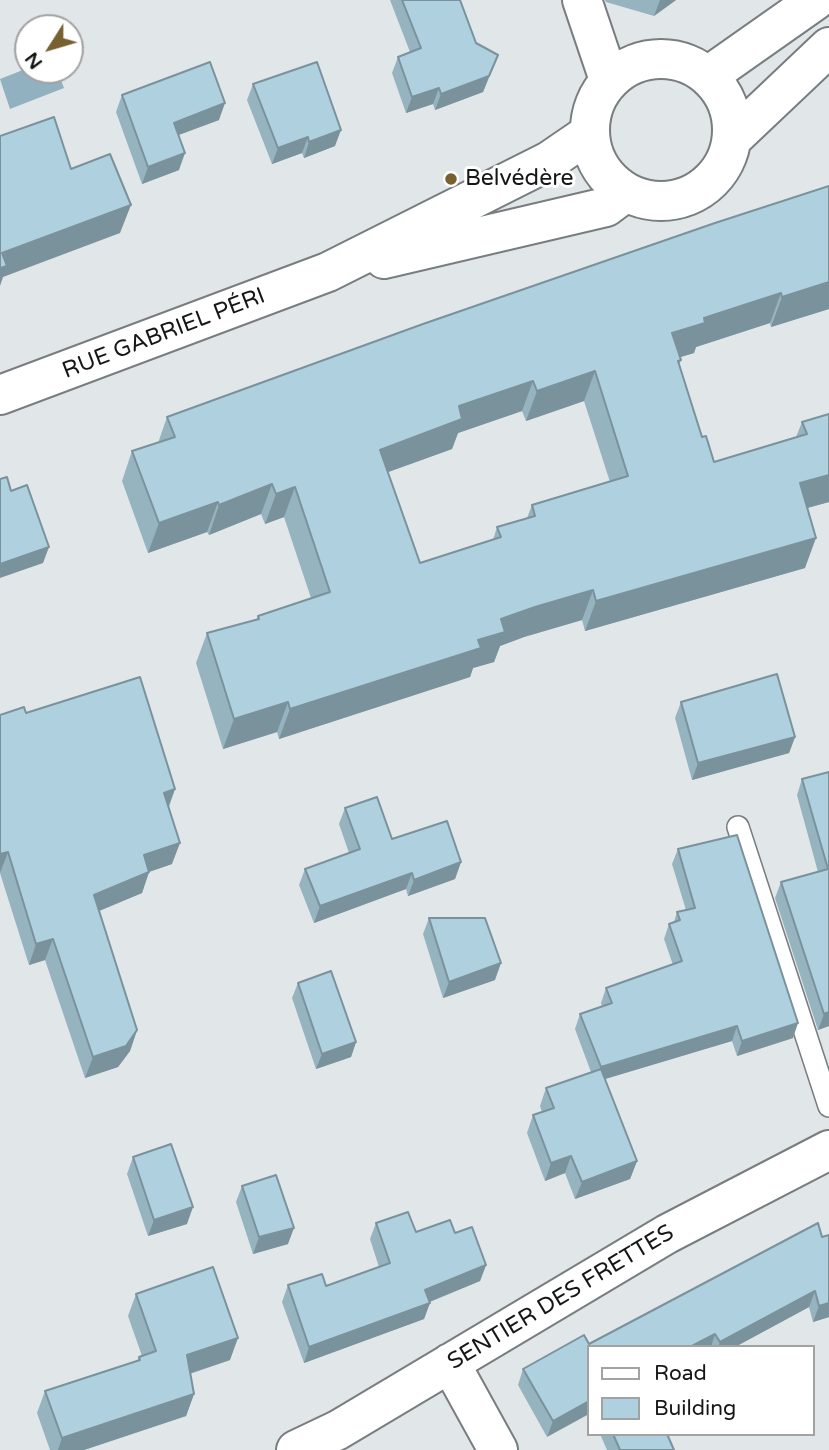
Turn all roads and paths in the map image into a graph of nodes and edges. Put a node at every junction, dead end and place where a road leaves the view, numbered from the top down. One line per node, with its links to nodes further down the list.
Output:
1 (582, 0): 5 (main road)
2 (816, 0): 4 (main road)
3 (829, 47): 7 (main road)
4 (708, 76): 5 (main road); 7 (main road)
5 (609, 80): 6 (main road)
6 (590, 133): 8 (main road); 9 (main road, RUE GABRIEL PÉRI)
7 (733, 139): 8 (main road)
8 (626, 192): 9 (main road, RUE GABRIEL PÉRI)
9 (328, 272): 10 (main road, RUE GABRIEL PÉRI)
10 (0, 395)
11 (738, 827): 12 (lane)
12 (829, 1107)
13 (829, 1150): 14 (main road, SENTIER DES FRETTES)
14 (450, 1363): 15 (main road, SENTIER DES FRETTES); 16 (main road)
15 (296, 1450)
16 (498, 1450)

